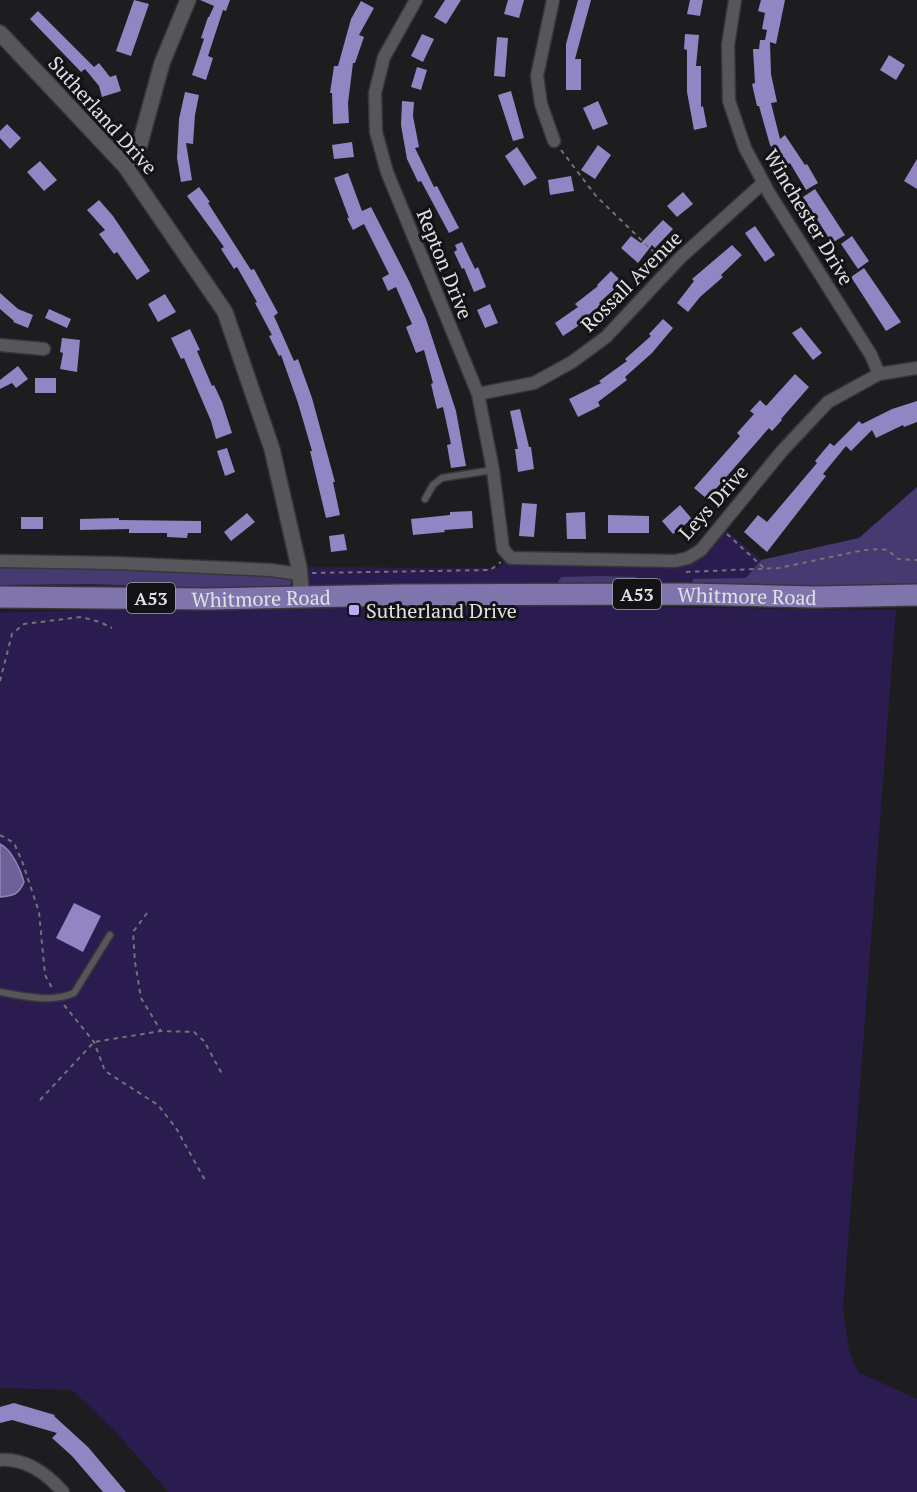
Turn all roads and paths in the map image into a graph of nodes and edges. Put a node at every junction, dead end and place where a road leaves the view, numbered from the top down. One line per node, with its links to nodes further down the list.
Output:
1 (188, 0): 7 (street)
2 (416, 0): 14 (street, Repton Drive)
3 (553, 0): 6 (street)
4 (735, 0): 8 (street, Winchester Drive)
5 (0, 33): 7 (street, Sutherland Drive)
6 (554, 141): 9 (path)
7 (125, 166): 23 (street, Sutherland Drive)
8 (763, 183): 9 (street, Rossall Avenue); 13 (street, Winchester Drive)
9 (670, 269): 14 (street, Rossall Avenue)
10 (0, 345): 11 (street)
11 (44, 349)
12 (917, 368): 13 (street, Leys Drive)
13 (879, 374): 17 (street, Leys Drive)
14 (478, 394): 15 (street, Repton Drive)
15 (493, 470): 16 (lane); 18 (street, Repton Drive)
16 (425, 499)
17 (720, 528): 19 (street, Leys Drive); 22 (path)
18 (506, 552): 19 (street, Leys Drive); 23 (path)
19 (676, 560): 22 (path)
20 (917, 560): 22 (path)
21 (0, 561): 23 (street, Whitmore Road)
22 (765, 569)
23 (300, 574): 26 (street, Sutherland Drive)
24 (917, 595): 26 (highway, Whitmore Road / A53)
25 (0, 597): 26 (highway, Whitmore Road / A53)
26 (302, 597)
27 (112, 628): 28 (path)
28 (0, 681)
29 (0, 835): 33 (path)
30 (147, 914): 34 (path)
31 (110, 935): 33 (lane)
32 (0, 992): 33 (lane)
33 (57, 998): 35 (path)
34 (161, 1031): 35 (path); 36 (path)
35 (94, 1042): 37 (path); 38 (path)
36 (222, 1074)
37 (40, 1100)
38 (206, 1182)
39 (0, 1460): 40 (street)
40 (63, 1492)

